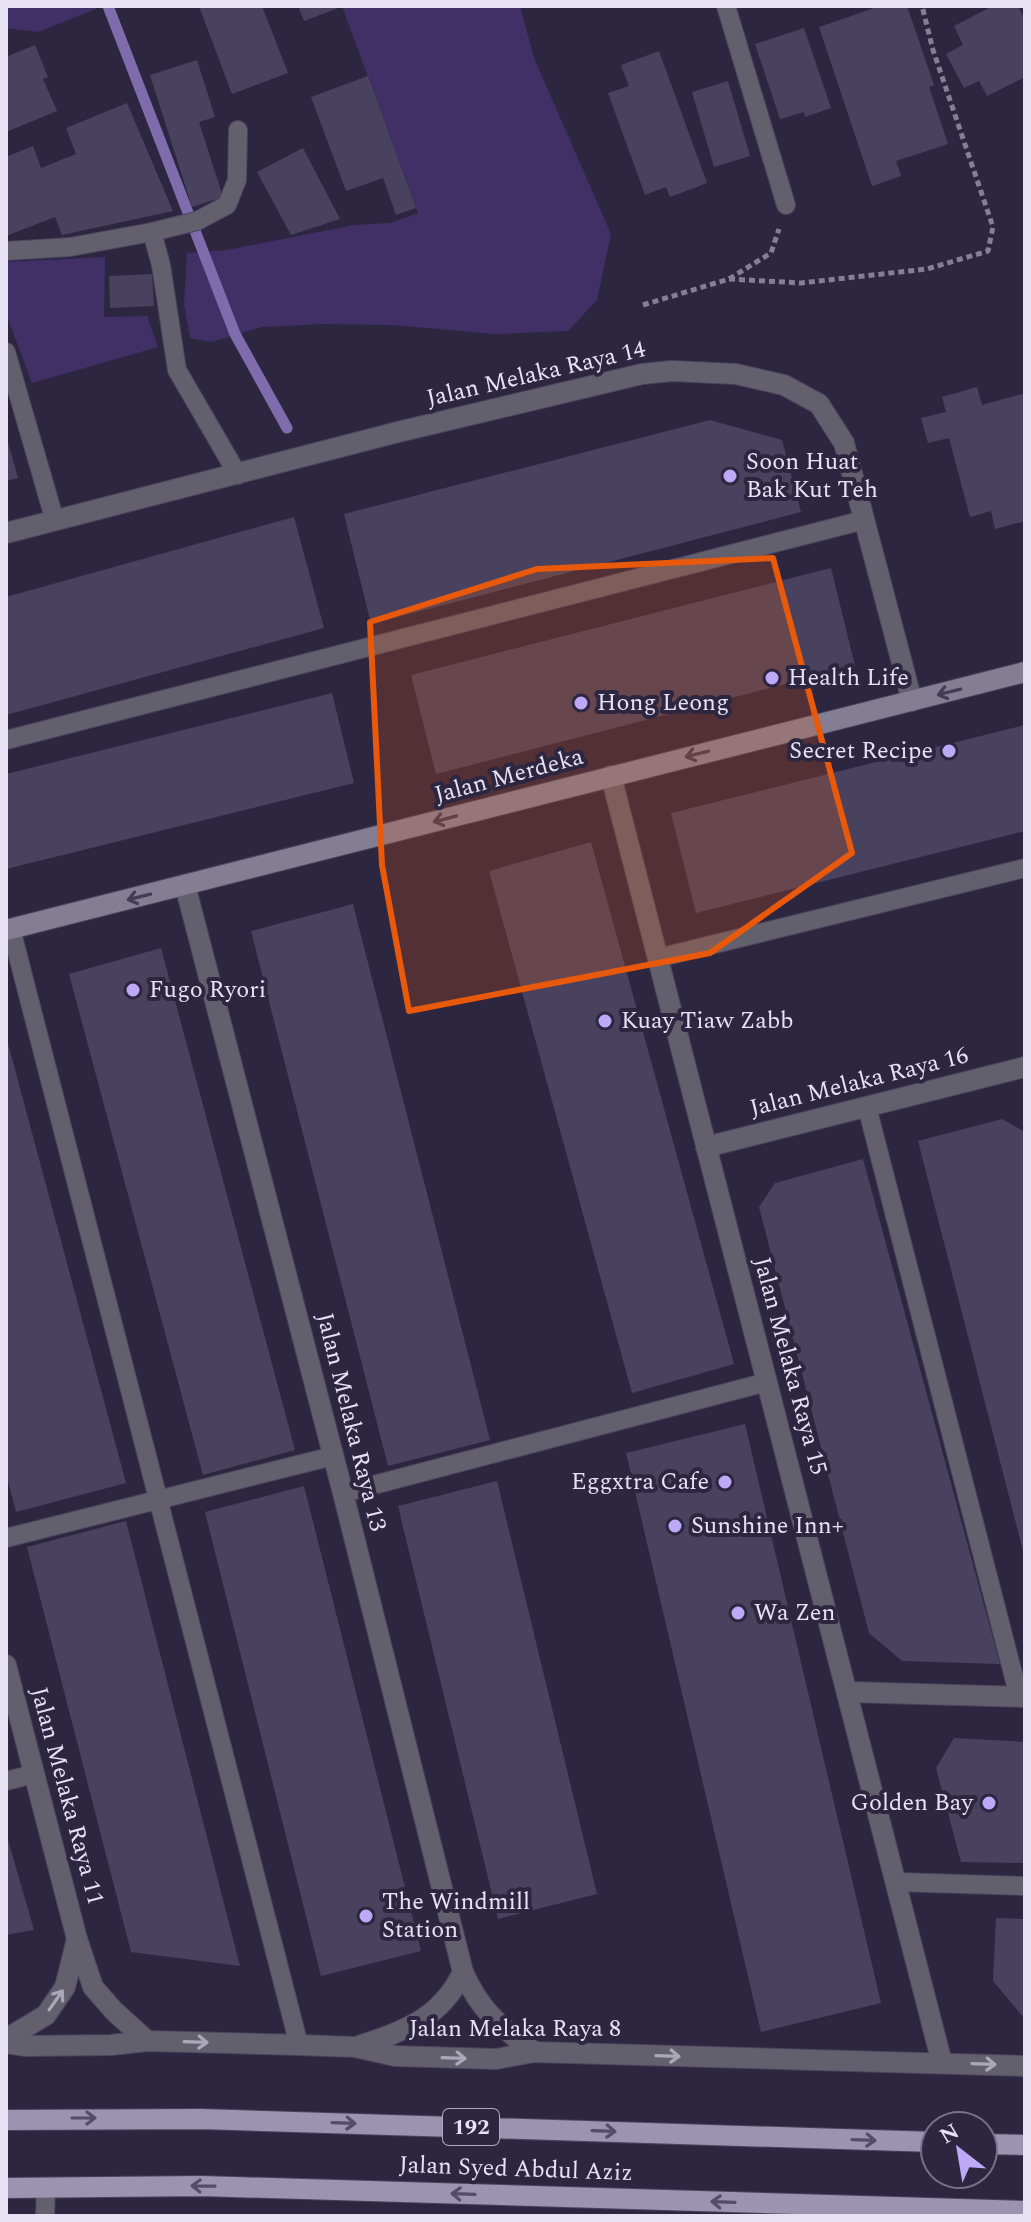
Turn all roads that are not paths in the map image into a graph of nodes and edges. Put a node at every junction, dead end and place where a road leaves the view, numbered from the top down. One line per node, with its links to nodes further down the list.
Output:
1 (726, 6): 3 (lane)
2 (238, 130): 4 (lane)
3 (786, 205)
4 (152, 232): 5 (lane); 7 (lane)
5 (6, 251)
6 (6, 352): 9 (lane)
7 (238, 475): 8 (street, Jalan Melaka Raya 14); 9 (street, Jalan Melaka Raya 14)
8 (864, 520): 12 (street, Jalan Melaka Raya 14); 13 (lane)
9 (55, 521): 10 (street, Jalan Melaka Raya 14)
10 (6, 533)
11 (1025, 672): 12 (main road, Jalan Merdeka, one-way to 12)
12 (912, 701): 14 (main road, Jalan Merdeka, one-way to 14)
13 (6, 740)
14 (611, 776): 16 (main road, Jalan Merdeka, one-way to 16); 18 (street, Jalan Melaka Raya 15)
15 (1025, 868): 18 (lane)
16 (185, 885): 17 (main road, Jalan Merdeka, one-way to 17); 23 (street, Jalan Melaka Raya 13)
17 (8, 930): 25 (lane)
18 (658, 958): 21 (street, Jalan Melaka Raya 15)
19 (1025, 1067): 20 (street, Jalan Melaka Raya 16)
20 (867, 1107): 21 (street, Jalan Melaka Raya 16); 29 (lane)
21 (706, 1147): 22 (street, Jalan Melaka Raya 15)
22 (767, 1382): 24 (lane); 28 (street, Jalan Melaka Raya 15)
23 (333, 1456): 24 (street, Jalan Melaka Raya 13); 25 (lane)
24 (343, 1493): 35 (street, Jalan Melaka Raya 13)
25 (160, 1499): 26 (lane); 38 (lane)
26 (6, 1538)
27 (6, 1665): 30 (street, Jalan Melaka Raya 11)
28 (848, 1692): 29 (street); 32 (street, Jalan Melaka Raya 15)
29 (1022, 1697)
30 (34, 1774): 31 (lane); 34 (street, Jalan Melaka Raya 11)
31 (6, 1781)
32 (896, 1882): 33 (lane); 41 (street, Jalan Melaka Raya 15)
33 (1025, 1886)
34 (77, 1939): 36 (street, Jalan Melaka Raya 11, one-way to 34); 37 (street, Jalan Melaka Raya 11)
35 (463, 1972): 39 (street); 40 (street, Jalan Melaka Raya 13)
36 (6, 2041): 37 (street, Jalan Melaka Raya 8)
37 (147, 2041): 38 (street, Jalan Melaka Raya 8, one-way to 38)
38 (299, 2045): 39 (street, Jalan Melaka Raya 8)
39 (355, 2047): 40 (street, Jalan Melaka Raya 8, one-way to 40)
40 (534, 2052): 41 (street, Jalan Melaka Raya 8, one-way to 41)
41 (942, 2063): 42 (street, Jalan Melaka Raya 8, one-way to 42)
42 (1025, 2066)
43 (6, 2120): 44 (main road, Jalan Syed Abdul Aziz / 192, one-way to 44)
44 (919, 2141)
45 (999, 2144): 46 (main road)
46 (1025, 2145)
47 (46, 2187): 48 (main road, Jalan Syed Abdul Aziz); 49 (main road, Jalan Syed Abdul Aziz, one-way to 47); 50 (lane)
48 (6, 2188)
49 (1025, 2211)
50 (45, 2216)

